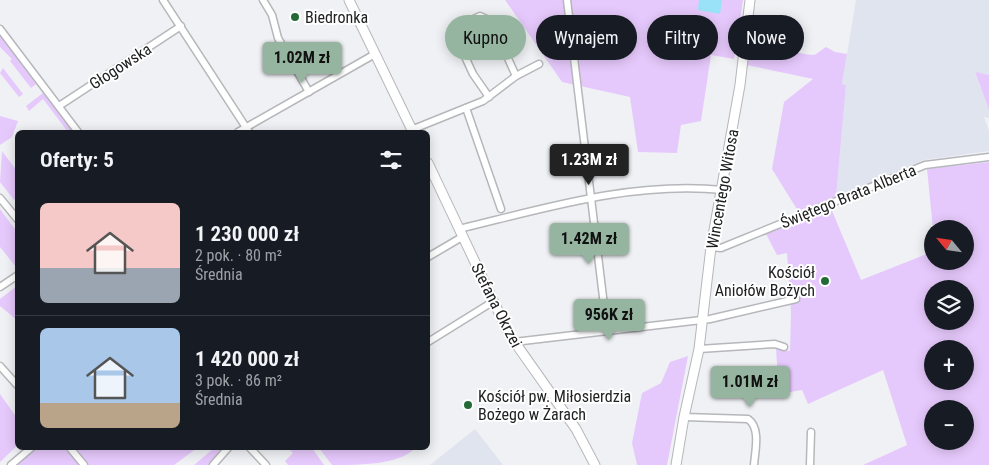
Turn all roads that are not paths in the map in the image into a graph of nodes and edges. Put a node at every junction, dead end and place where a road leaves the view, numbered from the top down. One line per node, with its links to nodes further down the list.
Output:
1 (163, 0): 6 (street)
2 (263, 0): 11 (street)
3 (349, 0): 8 (street)
4 (567, 0): 22 (street)
5 (750, 0): 21 (street, Wincentego Witosa)
6 (181, 26): 13 (street, Głogowska); 16 (street)
7 (0, 29): 13 (street)
8 (375, 54): 11 (street); 17 (street)
9 (540, 64): 10 (street)
10 (516, 76): 12 (street); 12 (street)
11 (308, 92): 16 (street)
12 (489, 97): 14 (street)
13 (58, 106): 15 (street)
14 (466, 108): 18 (street); 24 (street)
15 (76, 130)
16 (248, 130)
17 (412, 130)
18 (414, 130)
19 (989, 157): 27 (street, Świętego Brata Alberta)
20 (430, 167): 26 (street, Stefana Okrzei)
21 (723, 190): 22 (street); 27 (street, Wincentego Witosa)
22 (592, 197): 26 (street); 34 (street)
23 (0, 198): 25 (street)
24 (501, 209)
25 (15, 216)
26 (461, 233): 28 (street); 32 (street, Stefana Okrzei)
27 (711, 247): 33 (street, Wincentego Witosa)
28 (430, 256)
29 (15, 277): 30 (street)
30 (0, 287)
31 (796, 300): 33 (street)
32 (494, 301): 35 (street); 36 (street, Stefana Okrzei)
33 (702, 320): 34 (street); 38 (street, Wincentego Witosa)
34 (607, 330): 36 (street)
35 (430, 341)
36 (514, 342): 51 (street, Stefana Okrzei)
37 (784, 347): 38 (street)
38 (699, 349): 41 (street, Wincentego Witosa)
39 (0, 366): 40 (street)
40 (15, 383)
41 (684, 417): 52 (street, Wincentego Witosa); 53 (street)
42 (811, 432): 54 (street)
43 (29, 450): 47 (street)
44 (72, 450): 48 (street)
45 (226, 450): 49 (street)
46 (252, 450): 50 (street)
47 (10, 465)
48 (84, 465)
49 (213, 465)
50 (266, 465)
51 (594, 465)
52 (676, 465)
53 (754, 465)
54 (810, 465)

